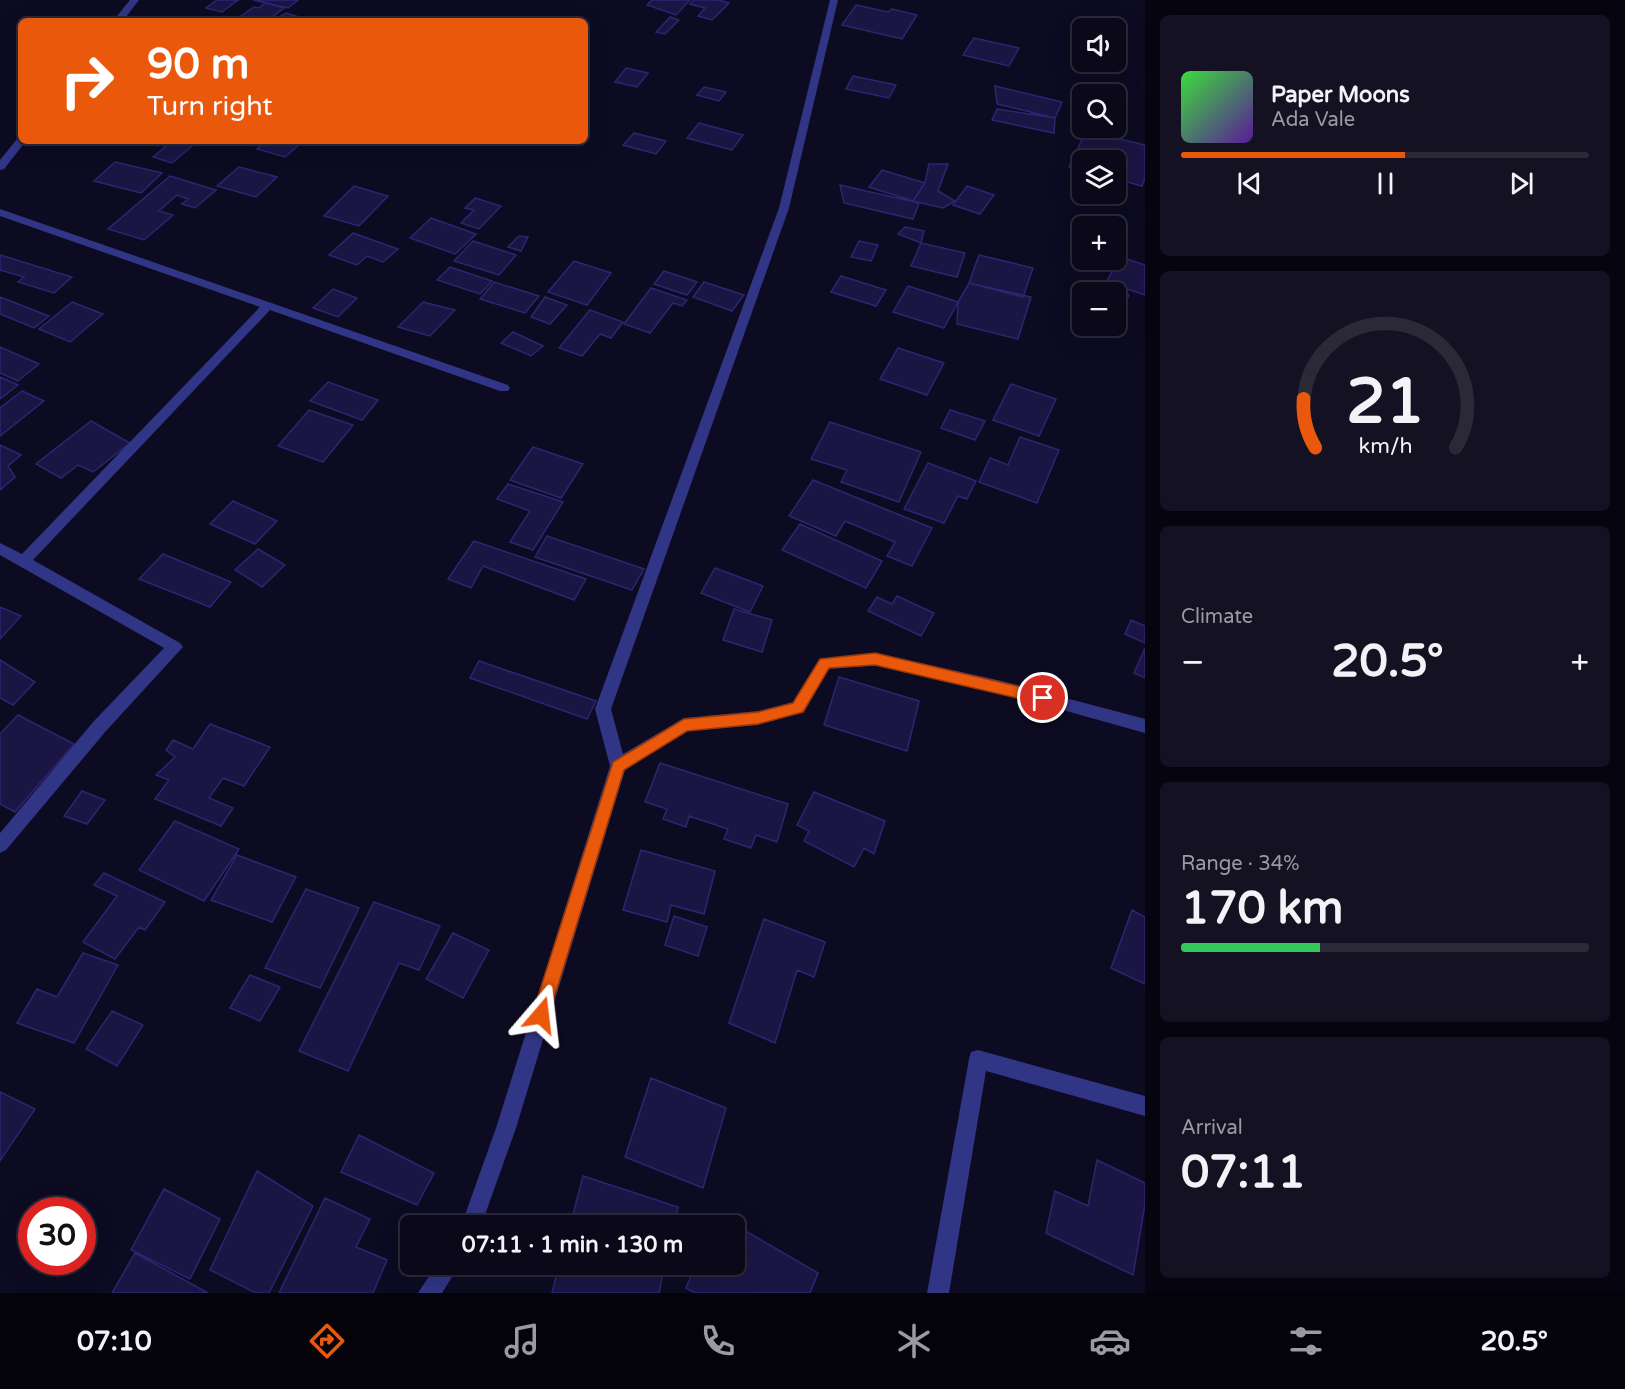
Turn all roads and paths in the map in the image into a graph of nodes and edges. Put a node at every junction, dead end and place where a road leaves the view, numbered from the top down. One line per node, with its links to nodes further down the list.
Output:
1 (135, 0): 3 (street)
2 (834, 0): 12 (street)
3 (120, 18)
4 (19, 144): 5 (street)
5 (0, 167)
6 (0, 212): 7 (street)
7 (267, 306): 8 (street); 10 (street)
8 (504, 388)
9 (0, 548): 10 (street)
10 (23, 561): 13 (street)
11 (1145, 726): 12 (street)
12 (618, 766): 15 (street)
13 (0, 845)
14 (1145, 1106): 18 (street)
15 (475, 1215)
16 (442, 1275): 17 (street)
17 (429, 1293)
18 (938, 1293)

